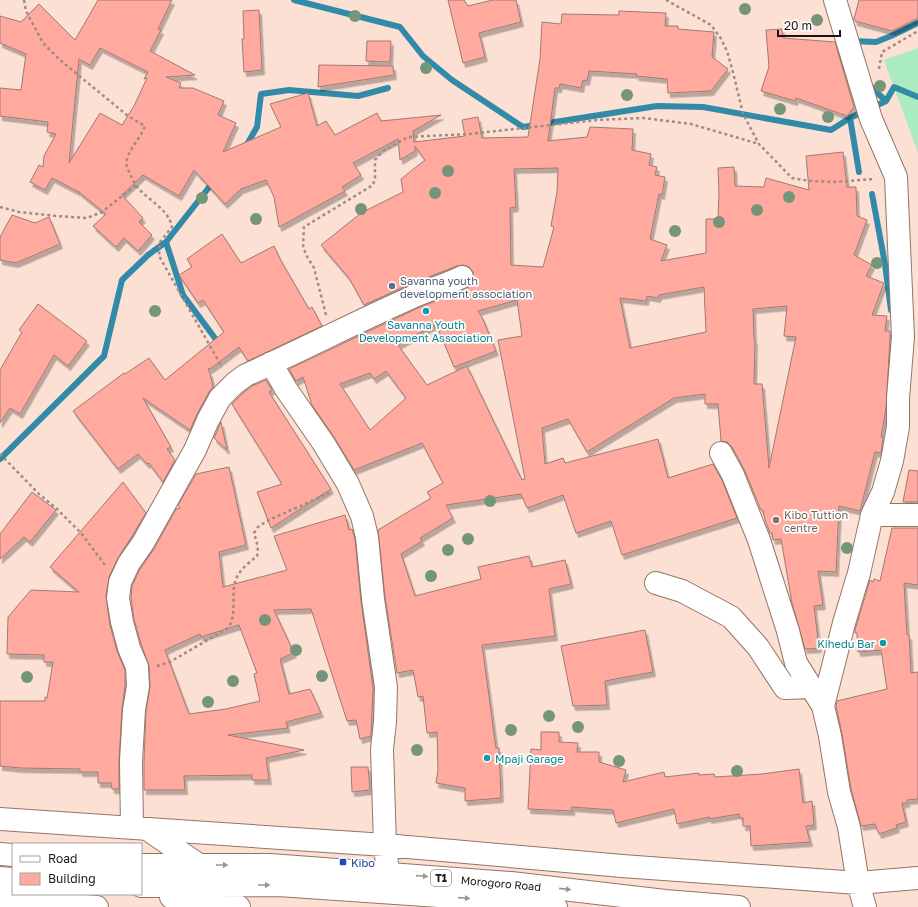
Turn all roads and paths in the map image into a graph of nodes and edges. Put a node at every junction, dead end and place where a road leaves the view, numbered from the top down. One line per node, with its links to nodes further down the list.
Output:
1 (24, 0): 8 (path)
2 (666, 0): 6 (path)
3 (835, 0): 7 (main road)
4 (918, 31): 5 (path)
5 (878, 74)
6 (759, 144): 7 (path); 11 (path)
7 (896, 177): 17 (main road)
8 (136, 185): 9 (path); 13 (path)
9 (0, 207)
10 (462, 278): 11 (main road)
11 (332, 333): 12 (main road)
12 (271, 364): 13 (main road); 16 (main road)
13 (235, 383): 19 (main road)
14 (721, 453): 22 (main road)
15 (0, 454): 19 (path)
16 (348, 484): 21 (path); 26 (main road)
17 (872, 515): 18 (main road); 23 (main road)
18 (918, 515)
19 (120, 582): 21 (main road)
20 (656, 583): 22 (main road)
21 (137, 667): 25 (main road)
22 (811, 687): 23 (main road)
23 (823, 706): 35 (main road)
24 (0, 818): 25 (main road)
25 (140, 829): 26 (main road); 30 (main road)
26 (385, 845): 31 (main road); 35 (main road)
27 (0, 854): 28 (main road)
28 (12, 855)
29 (142, 864): 30 (main road, Morogoro Road / T1)
30 (199, 865): 31 (main road, Morogoro Road / T1, one-way to 31)
31 (388, 874): 42 (main road, Morogoro Road / T1, one-way to 42)
32 (0, 878): 34 (main road)
33 (918, 878): 35 (main road)
34 (12, 879)
35 (858, 883): 43 (main road)
36 (142, 886): 41 (main road, Morogoro Road, one-way to 41)
37 (142, 892): 40 (main road)
38 (0, 899): 39 (main road)
39 (97, 907)
40 (240, 907)
41 (556, 907)
42 (740, 907)
43 (865, 907)

